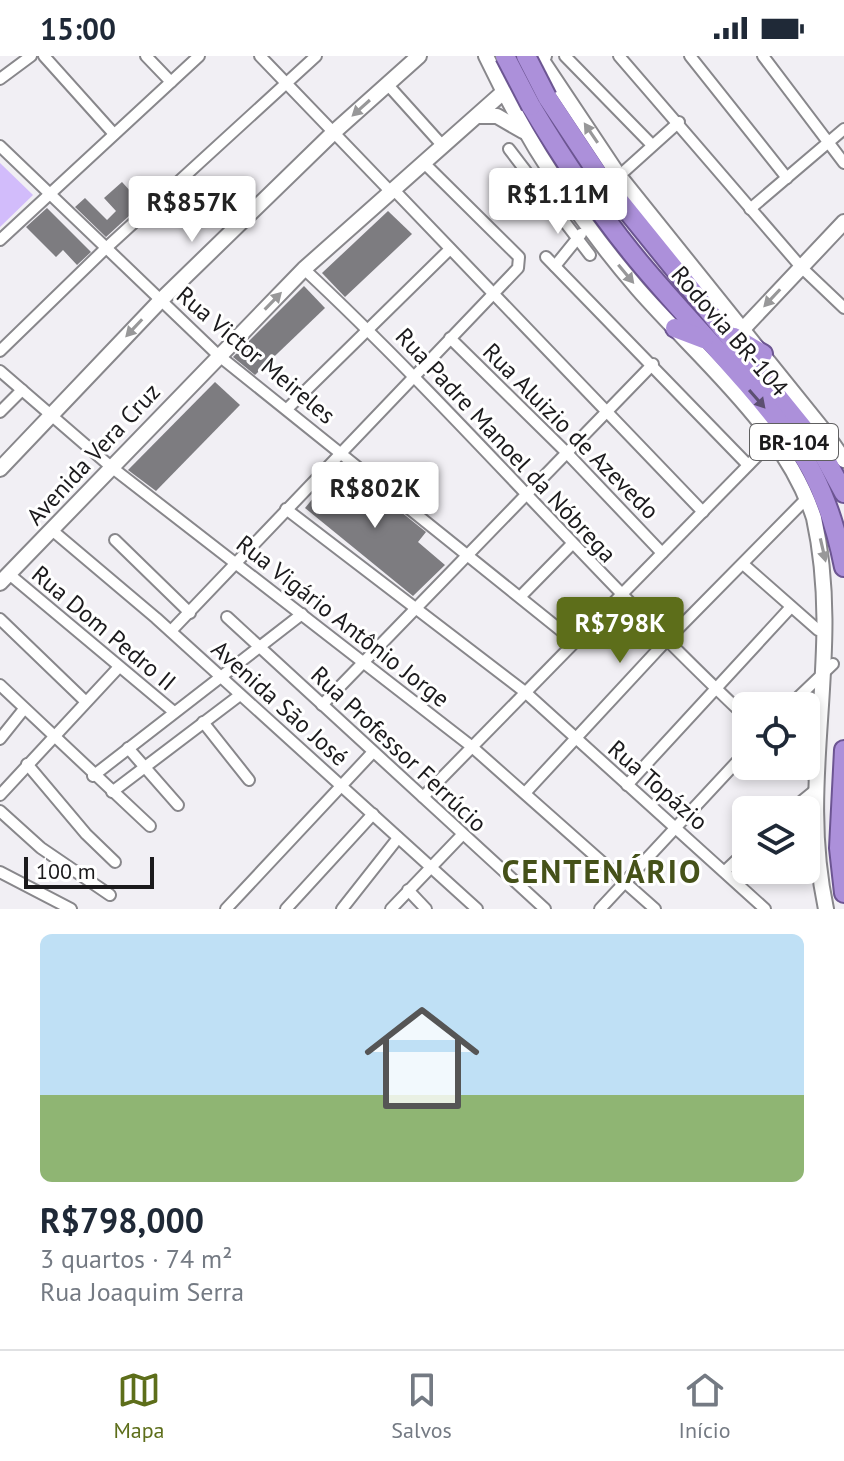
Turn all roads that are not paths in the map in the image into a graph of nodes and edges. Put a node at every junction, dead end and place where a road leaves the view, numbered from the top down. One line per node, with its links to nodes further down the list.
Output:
1 (31, 56): 17 (street)
2 (44, 56): 27 (street)
3 (146, 56): 18 (street)
4 (199, 56): 18 (street)
5 (260, 56): 19 (street)
6 (316, 56): 19 (street)
7 (419, 56): 20 (main road)
8 (471, 56): 16 (main road)
9 (486, 56): 16 (main road)
10 (505, 56): 22 (highway, Rodovia BR-104 / BR-104, bridge)
11 (565, 56): 31 (street)
12 (619, 56): 24 (street)
13 (690, 56): 37 (street)
14 (763, 56): 29 (street)
15 (535, 57): 16 (main road); 21 (main road, Avenida Vera Cruz); 22 (highway, BR-104, bridge); 36 (main road, one-way to 15)
16 (494, 73): 21 (main road)
17 (0, 79)
18 (171, 82): 27 (street)
19 (286, 84): 26 (street); 44 (street)
20 (388, 85): 26 (main road, one-way to 26); 30 (street)
21 (505, 93): 23 (main road, Avenida Vera Cruz); 28 (main road)
22 (539, 102): 57 (highway, Rodovia BR-104 / BR-104)
23 (480, 116): 28 (main road); 30 (main road, Avenida Vera Cruz)
24 (679, 122): 31 (street); 40 (street)
25 (844, 129): 29 (street)
26 (334, 132): 38 (street); 52 (main road)
27 (114, 134): 39 (street)
28 (528, 135): 42 (main road)
29 (828, 142): 35 (street); 37 (street)
30 (442, 145): 34 (main road, Avenida Vera Cruz)
31 (652, 145): 36 (street)
32 (0, 146): 39 (street, Rua Victor Meireles)
33 (509, 149): 42 (street)
34 (423, 162): 38 (main road, Avenida Vera Cruz); 51 (street)
35 (844, 163)
36 (619, 176): 55 (main road)
37 (787, 178): 40 (street)
38 (392, 190): 45 (street); 50 (main road, Avenida Vera Cruz)
39 (49, 193): 43 (street); 44 (street, Rua Victor Meireles)
40 (750, 209): 49 (street)
41 (844, 222): 49 (main road)
42 (583, 232): 46 (street); 48 (street); 54 (main road, one-way to 54)
43 (0, 240)
44 (105, 249): 52 (street, Rua Victor Meireles); 59 (street)
45 (450, 249): 51 (street); 56 (street)
46 (590, 255)
47 (546, 257): 48 (street)
48 (555, 266): 62 (street)
49 (801, 267): 53 (street); 55 (main road, one-way to 55)
50 (304, 269): 56 (street, Rua Padre Manoel da Nóbrega); 61 (main road, Avenida Vera Cruz, one-way to 50)
51 (493, 295): 58 (street); 67 (street)
52 (160, 301): 61 (street, Rua Victor Meireles); 69 (main road, one-way to 69)
53 (844, 308)
54 (675, 328): 57 (highway); 70 (main road)
55 (743, 329): 60 (main road)
56 (370, 330): 64 (street, Rua Padre Manoel da Nóbrega); 66 (street)
57 (714, 335): 60 (highway); 78 (highway, Rodovia BR-104 / BR-104); 89 (highway, Rodovia BR-104 / BR-104, one-way to 89)
58 (450, 338): 64 (street); 72 (street, Rua Aluizio de Azevedo)
59 (0, 351)
60 (763, 354): 73 (main road)
61 (218, 355): 66 (street, Rua Victor Meireles); 75 (main road, Avenida Vera Cruz)
62 (653, 364): 67 (street); 74 (street)
63 (0, 371): 65 (street, Rua Vigário Antônio Jorge)
64 (413, 376): 71 (street); 77 (street, Rua Padre Manoel da Nóbrega)
65 (22, 390): 68 (street); 69 (street, Rua Vigário Antônio Jorge)
66 (287, 409): 71 (street, Rua Victor Meireles)
67 (607, 411): 72 (street); 81 (street)
68 (0, 412)
69 (52, 415): 75 (street, Rua Vigário Antônio Jorge); 76 (main road)
70 (773, 440): 74 (street); 79 (main road)
71 (341, 452): 80 (street); 86 (street, Rua Victor Meireles)
72 (566, 452): 77 (street); 85 (street, Rua Aluizio de Azevedo)
73 (843, 456)
74 (748, 465): 81 (street)
75 (110, 466): 82 (main road, Avenida Vera Cruz); 87 (street, Rua Vigário Antônio Jorge)
76 (0, 469)
77 (527, 493): 84 (street, Rua Padre Manoel da Nóbrega); 86 (street)
78 (844, 493)
79 (807, 498): 88 (street); 105 (main road, one-way to 105)
80 (286, 509): 87 (street); 94 (street, Rua Topázio)
81 (703, 512): 85 (street)
82 (53, 531): 90 (main road, Avenida Vera Cruz); 100 (street, Avenida São José)
83 (115, 540): 95 (street)
84 (572, 544): 91 (street, Rua Padre Manoel da Nóbrega); 92 (street)
85 (662, 553): 91 (street)
86 (465, 556): 92 (street, Rua Victor Meireles); 94 (street)
87 (237, 564): 95 (street); 96 (street, Rua Vigário Antônio Jorge)
88 (743, 564): 93 (street); 102 (street)
89 (844, 567)
90 (4, 579): 106 (street, Rua Dom Pedro II)
91 (620, 596): 101 (street); 102 (street, Rua Padre Manoel da Nóbrega)
92 (520, 597): 101 (street, Rua Victor Meireles)
93 (791, 607): 99 (street); 109 (street)
94 (414, 608): 104 (street); 110 (street, Rua Topázio)
95 (190, 613): 100 (street)
96 (302, 614): 103 (street); 104 (street, Rua Vigário Antônio Jorge)
97 (227, 617): 103 (street, Rua Professor Ferrúcio)
98 (0, 619): 113 (street)
99 (818, 630)
100 (171, 631): 107 (street, Avenida São José)
101 (574, 641): 110 (street)
102 (666, 641): 109 (street, Rua Padre Manoel da Nóbrega); 120 (street)
103 (259, 647): 107 (street); 115 (street, Rua Professor Ferrúcio)
104 (364, 661): 115 (street); 122 (street, Rua Vigário Antônio Jorge)
105 (833, 664): 111 (street); 132 (main road)
106 (119, 667): 113 (street); 117 (street, Rua Dom Pedro II)
107 (220, 678): 112 (street, Avenida São José); 117 (street)
108 (0, 685): 116 (street)
109 (716, 689): 114 (street, Rua Padre Manoel da Nóbrega); 134 (street)
110 (525, 692): 120 (street, Rua Topázio); 122 (street)
111 (804, 692)
112 (240, 695): 118 (street); 133 (street, Avenida São José)
113 (85, 701): 119 (street)
114 (732, 704)
115 (322, 705): 125 (street, Rua Professor Ferrúcio)
116 (24, 709): 119 (street); 121 (street)
117 (174, 712): 123 (street)
118 (203, 722): 128 (street); 130 (street)
119 (53, 736): 126 (street); 129 (street)
120 (574, 738): 134 (street, Rua Topázio); 136 (street)
121 (0, 739)
122 (471, 746): 136 (street, Rua Vigário Antônio Jorge); 139 (street)
123 (128, 748): 128 (street); 129 (street)
124 (844, 750): 153 (highway)
125 (373, 752): 133 (street); 139 (street, Rua Professor Ferrúcio)
126 (27, 764): 137 (street); 147 (street)
127 (732, 767): 144 (street)
128 (143, 768): 135 (street); 140 (street)
129 (93, 776): 135 (street)
130 (249, 780)
131 (816, 780): 132 (street)
132 (820, 784): 138 (street); 167 (main road)
133 (343, 785): 142 (street, Avenida São José); 157 (street)
134 (627, 785): 144 (street, Rua Topázio)
135 (112, 792): 143 (street)
136 (525, 793): 152 (street, Rua Vigário Antônio Jorge)
137 (0, 795)
138 (807, 796)
139 (423, 797): 145 (street, Rua Professor Ferrúcio)
140 (178, 805)
141 (0, 811): 155 (street)
142 (373, 814): 146 (street, Avenida São José); 158 (street)
143 (150, 826)
144 (675, 826): 150 (street, Rua Topázio); 152 (street)
145 (462, 835): 149 (street); 163 (street, Rua Professor Ferrúcio)
146 (398, 838): 149 (street, Avenida São José); 159 (street)
147 (115, 862)
148 (732, 864): 150 (street)
149 (430, 867): 154 (street); 162 (street, Avenida São José)
150 (725, 871): 166 (street, Rua Topázio)
151 (0, 872): 156 (street)
152 (623, 881): 164 (street); 165 (street, Rua Vigário Antônio Jorge)
153 (843, 889)
154 (408, 890): 160 (street); 161 (street)
155 (110, 895)
156 (71, 909)
157 (226, 909)
158 (286, 909)
159 (342, 909)
160 (391, 909)
161 (426, 909)
162 (477, 909)
163 (545, 909)
164 (600, 909)
165 (655, 909)
166 (765, 909)
167 (826, 909)

